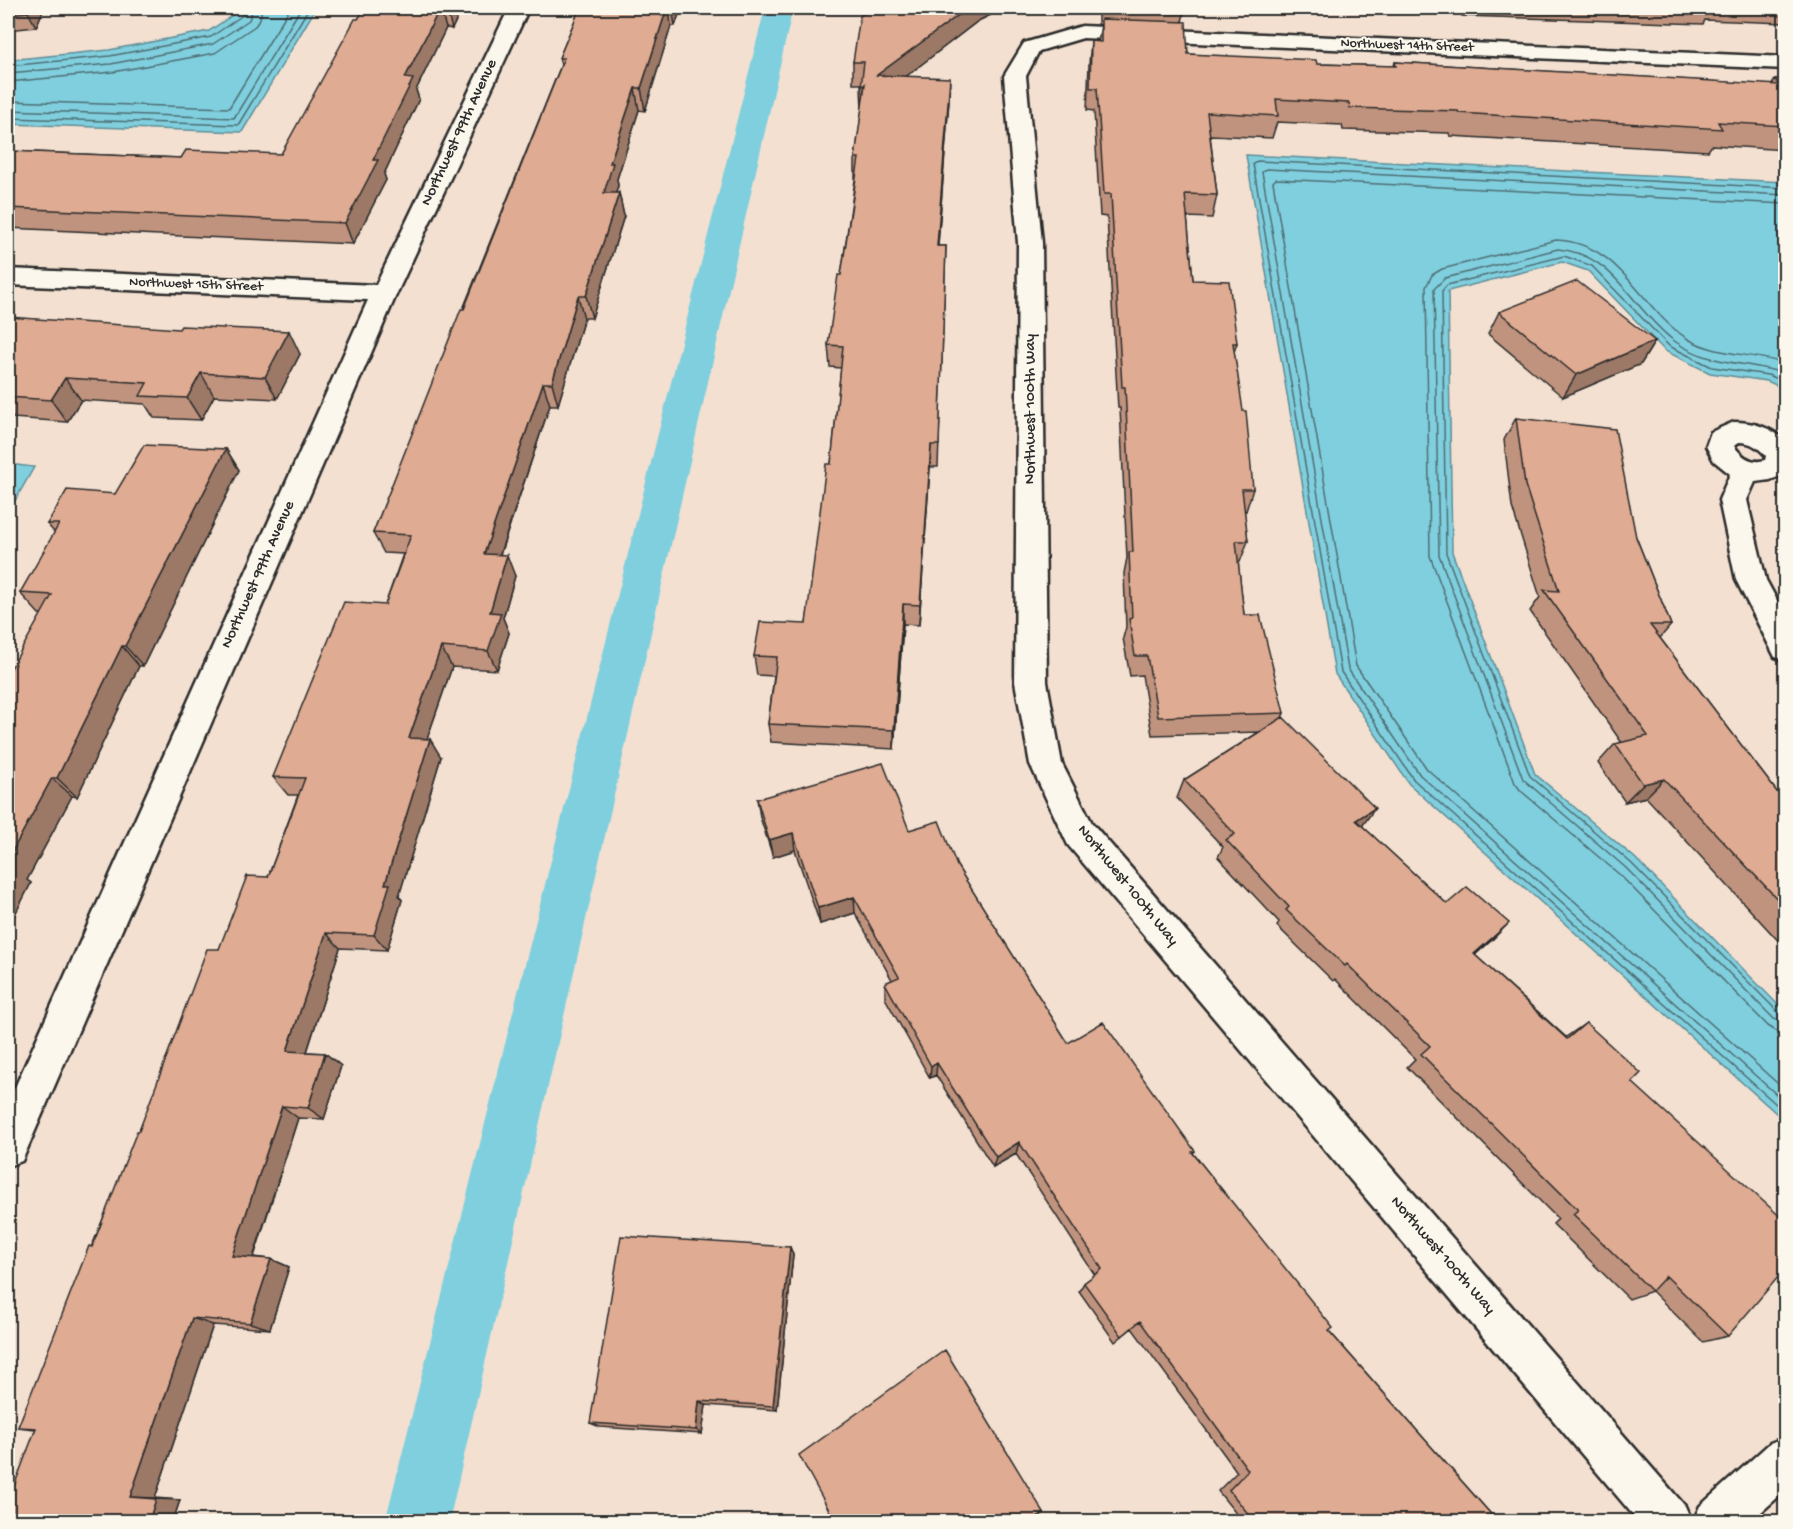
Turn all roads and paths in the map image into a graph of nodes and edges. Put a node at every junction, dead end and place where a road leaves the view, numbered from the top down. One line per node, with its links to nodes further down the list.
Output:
1 (519, 8): 5 (street, Northwest 99th Avenue)
2 (1031, 47): 3 (street, Northwest 14th Street); 10 (street, Northwest 100th Way)
3 (1785, 63)
4 (8, 277): 5 (street, Northwest 15th Street)
5 (384, 293): 8 (street, Northwest 99th Avenue)
6 (1746, 470): 7 (street)
7 (1785, 648)
8 (8, 1147)
9 (1785, 1460): 11 (street)
10 (1669, 1521)
11 (1716, 1521)

